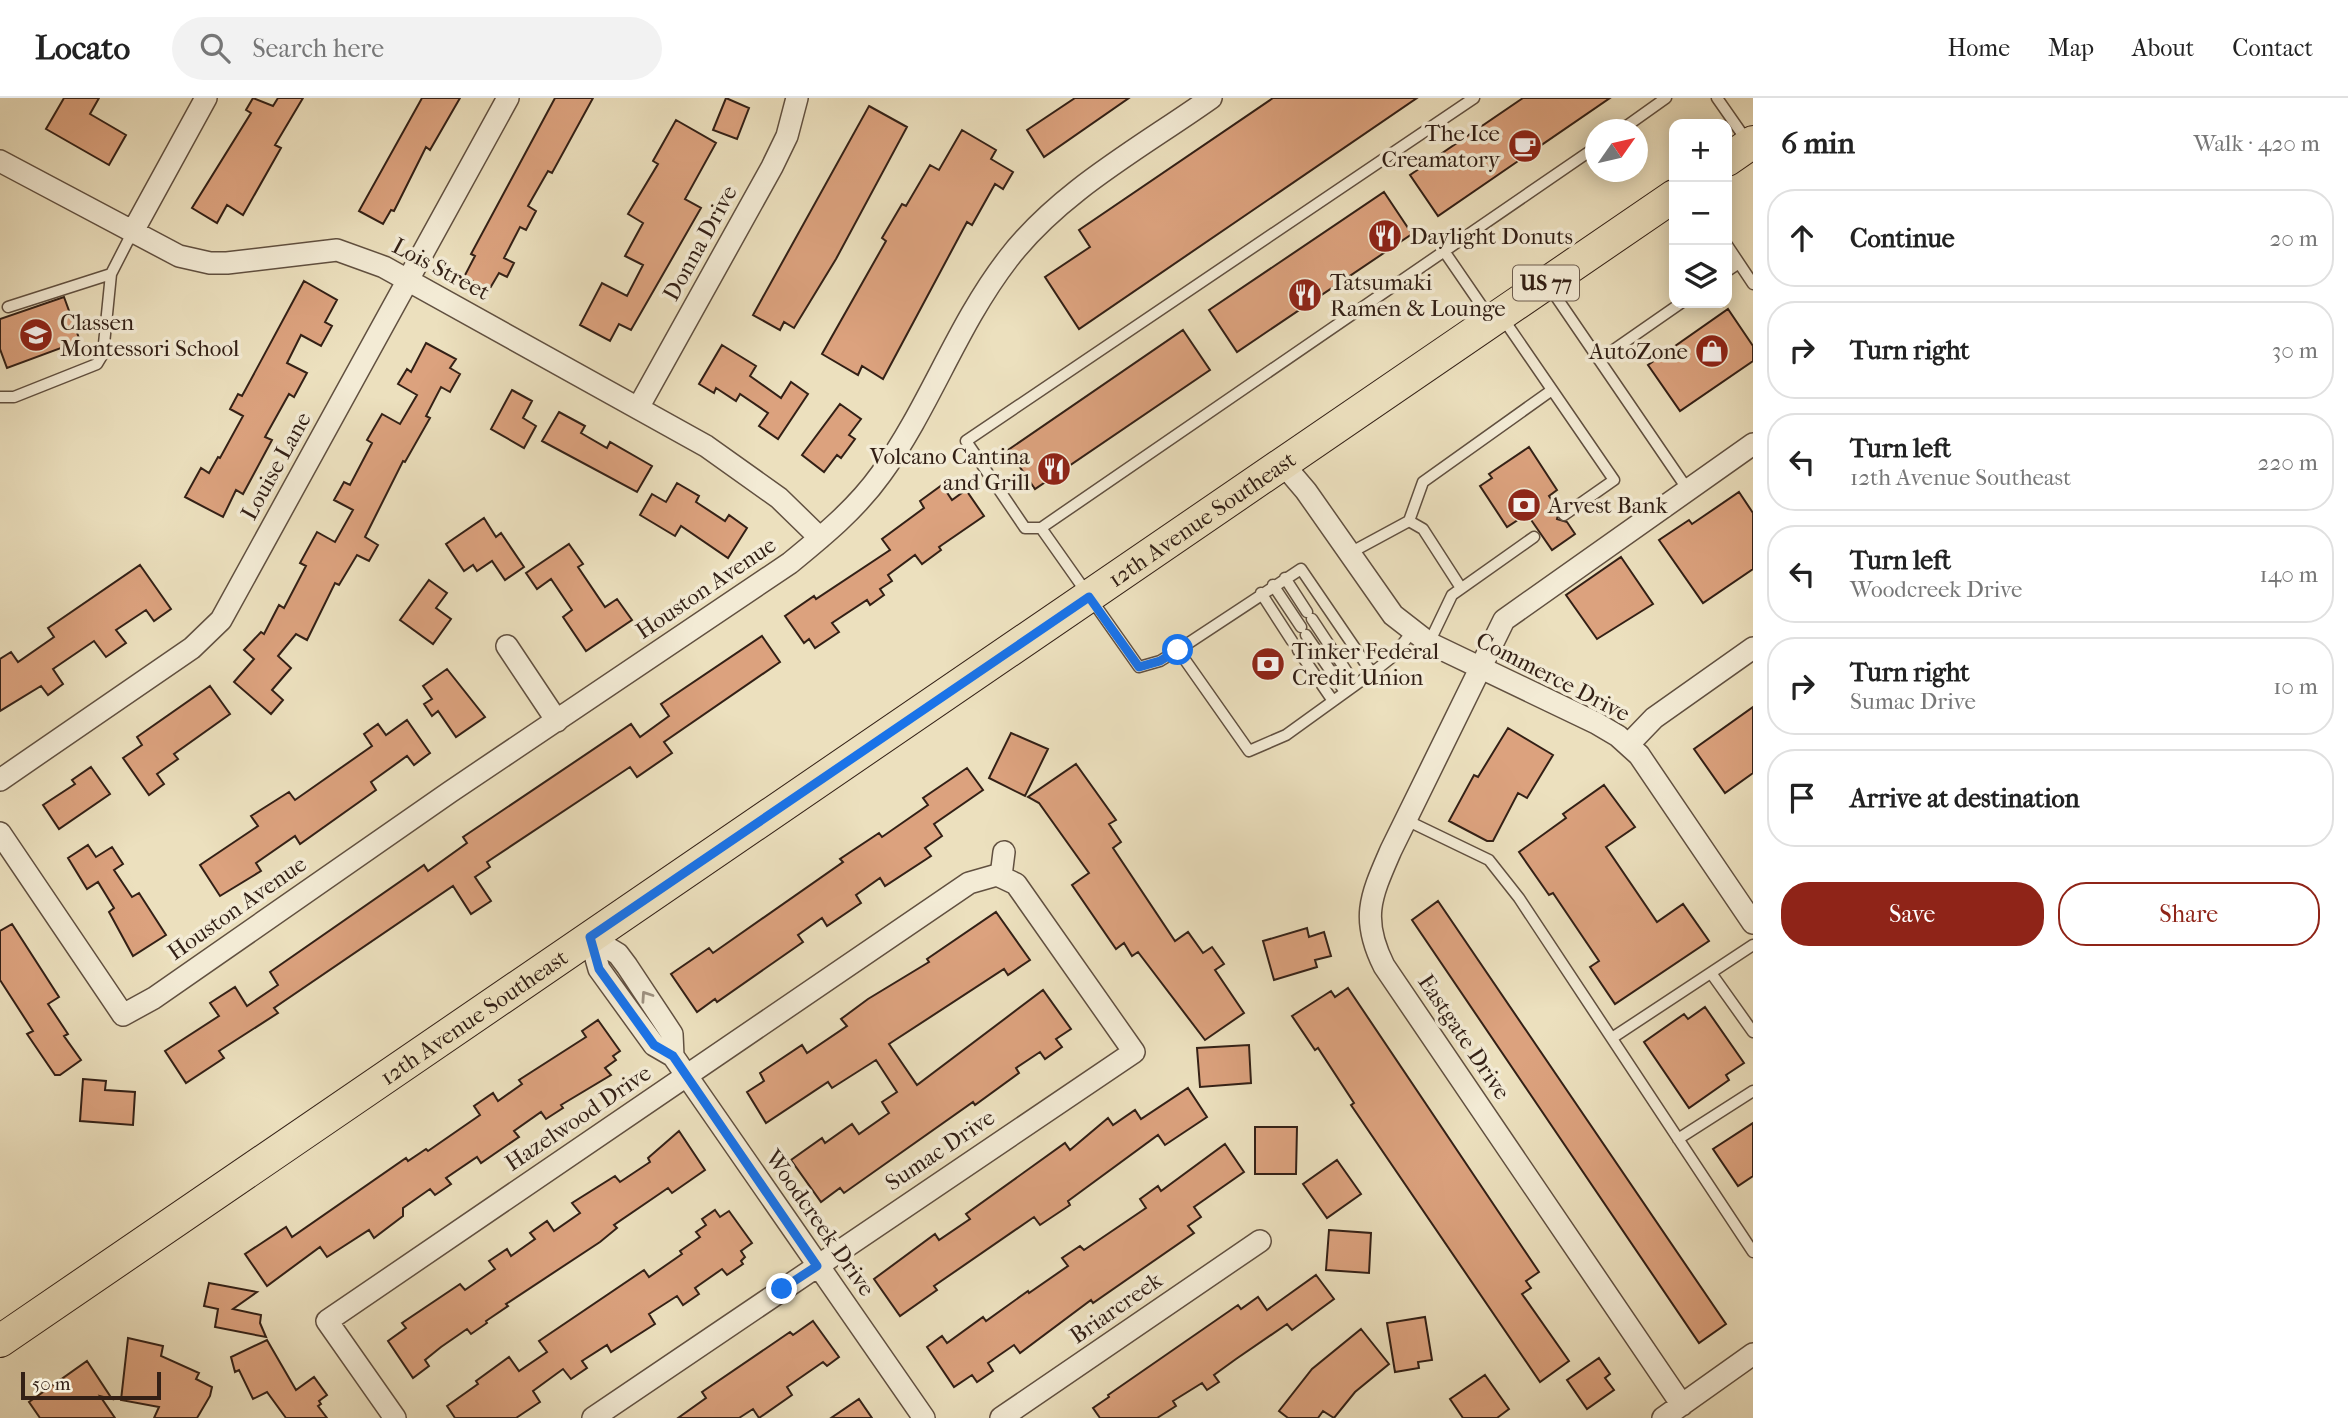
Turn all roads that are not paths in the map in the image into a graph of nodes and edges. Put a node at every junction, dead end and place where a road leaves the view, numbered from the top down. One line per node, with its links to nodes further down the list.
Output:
1 (508, 98): 19 (street, Louise Lane)
2 (797, 98): 28 (street, Donna Drive)
3 (1474, 98): 34 (lane)
4 (1666, 98): 8 (lane)
5 (1717, 98): 9 (lane)
6 (201, 100): 13 (street)
7 (1197, 102): 36 (street, Houston Avenue)
8 (1636, 119)
9 (1746, 149)
10 (1585, 154): 14 (lane)
11 (0, 161): 13 (street, Lois Street)
12 (1669, 199): 20 (main road, 12th Avenue Southeast / US 77)
13 (132, 233): 18 (lane); 19 (street, Lois Street)
14 (1444, 251): 24 (lane); 34 (lane)
15 (1732, 252): 16 (lane)
16 (1739, 263): 17 (lane); 21 (lane)
17 (1732, 268)
18 (111, 274): 22 (lane); 27 (lane)
19 (410, 279): 28 (street, Lois Street); 54 (street, Louise Lane)
20 (1547, 283): 24 (main road, 12th Avenue Southeast / US 77); 25 (lane)
21 (1753, 284)
22 (8, 307)
23 (1674, 308): 25 (lane)
24 (1496, 318): 26 (lane); 30 (main road, 12th Avenue Southeast / US 77)
25 (1600, 360): 31 (lane)
26 (1552, 390): 32 (lane); 33 (lane)
27 (0, 397)
28 (638, 408): 36 (street, Lois Street)
29 (1753, 444): 31 (street, Eastgate Drive)
30 (1283, 464): 37 (street, Commerce Drive); 42 (main road, 12th Avenue Southeast / US 77)
31 (1688, 490): 47 (street, Eastgate Drive)
32 (1564, 515)
33 (1409, 521): 37 (lane); 40 (lane)
34 (1041, 528): 42 (lane)
35 (1534, 537): 40 (lane)
36 (820, 538): 52 (street, Houston Avenue)
37 (1348, 554): 43 (street, Commerce Drive)
38 (1284, 578): 39 (lane); 48 (lane); 49 (lane)
39 (1273, 585): 41 (lane); 50 (lane)
40 (1461, 588): 43 (lane)
41 (1261, 593): 46 (lane); 51 (lane)
42 (1089, 597): 46 (lane); 60 (main road, 12th Avenue Southeast / US 77)
43 (1421, 637): 47 (street, Commerce Drive); 48 (lane)
44 (507, 646): 52 (street)
45 (1753, 649): 53 (street)
46 (1178, 650): 51 (lane)
47 (1480, 669): 53 (street, Commerce Drive); 55 (street, Eastgate Drive)
48 (1372, 673): 49 (lane)
49 (1355, 684): 50 (lane)
50 (1345, 692): 51 (lane)
51 (1333, 701)
52 (557, 721): 56 (street, Houston Avenue)
53 (1628, 745): 59 (street, Commerce Drive)
54 (0, 779)
55 (1406, 820): 64 (lane); 73 (street, Eastgate Drive)
56 (0, 833)
57 (1004, 852): 58 (street)
58 (1001, 876): 65 (street, Hazelwood Drive); 70 (street, Sumac Drive)
59 (1753, 923)
60 (590, 937): 65 (street, Woodcreek Drive); 71 (main road, 12th Avenue Southeast / US 77)
61 (1753, 945): 62 (lane)
62 (1711, 973): 63 (lane); 64 (lane)
63 (1753, 1032)
64 (1612, 1038): 67 (lane)
65 (687, 1075): 70 (street, Woodcreek Drive); 74 (street, Hazelwood Drive)
66 (1753, 1091): 67 (lane)
67 (1678, 1139): 69 (lane)
68 (1260, 1241): 77 (street, Briarcreek)
69 (1753, 1252)
70 (817, 1266): 75 (street, Sumac Drive); 76 (street, Woodcreek Drive)
71 (0, 1341)
72 (1753, 1354): 73 (street)
73 (1682, 1405): 78 (street)
74 (395, 1418)
75 (593, 1418)
76 (924, 1418)
77 (1001, 1418)
78 (1663, 1418)

